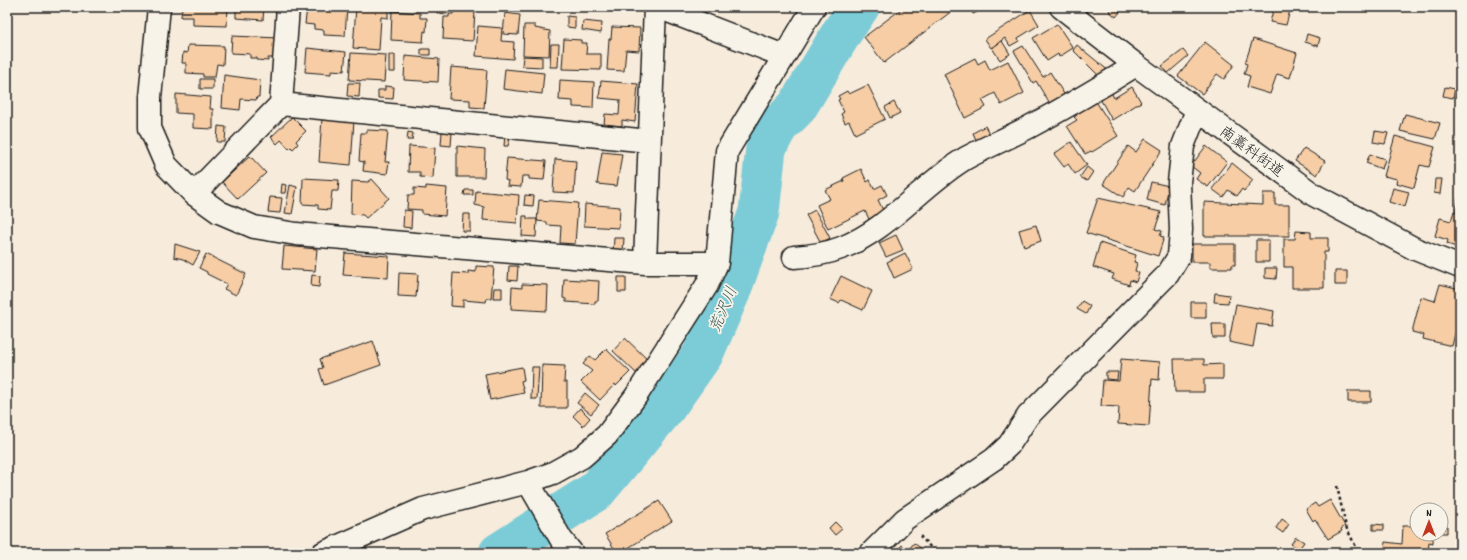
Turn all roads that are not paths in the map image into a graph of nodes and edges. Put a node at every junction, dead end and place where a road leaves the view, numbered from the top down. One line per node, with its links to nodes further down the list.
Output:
1 (159, 7): 11 (street)
2 (288, 7): 8 (street)
3 (657, 7): 6 (street); 10 (street)
4 (814, 7): 6 (street)
5 (1061, 7): 7 (street, 南藁科街道)
6 (784, 56): 14 (street)
7 (1136, 65): 9 (street, 南藁科街道); 12 (street)
8 (281, 104): 10 (street); 11 (street)
9 (1197, 110): 15 (street, 南藁科街道); 19 (street)
10 (649, 141): 13 (street)
11 (194, 194): 13 (street)
12 (794, 257)
13 (645, 263): 14 (street)
14 (717, 263): 16 (street)
15 (1460, 267)
16 (532, 488): 17 (street); 18 (street)
17 (566, 546)
18 (323, 553)
19 (871, 553)

